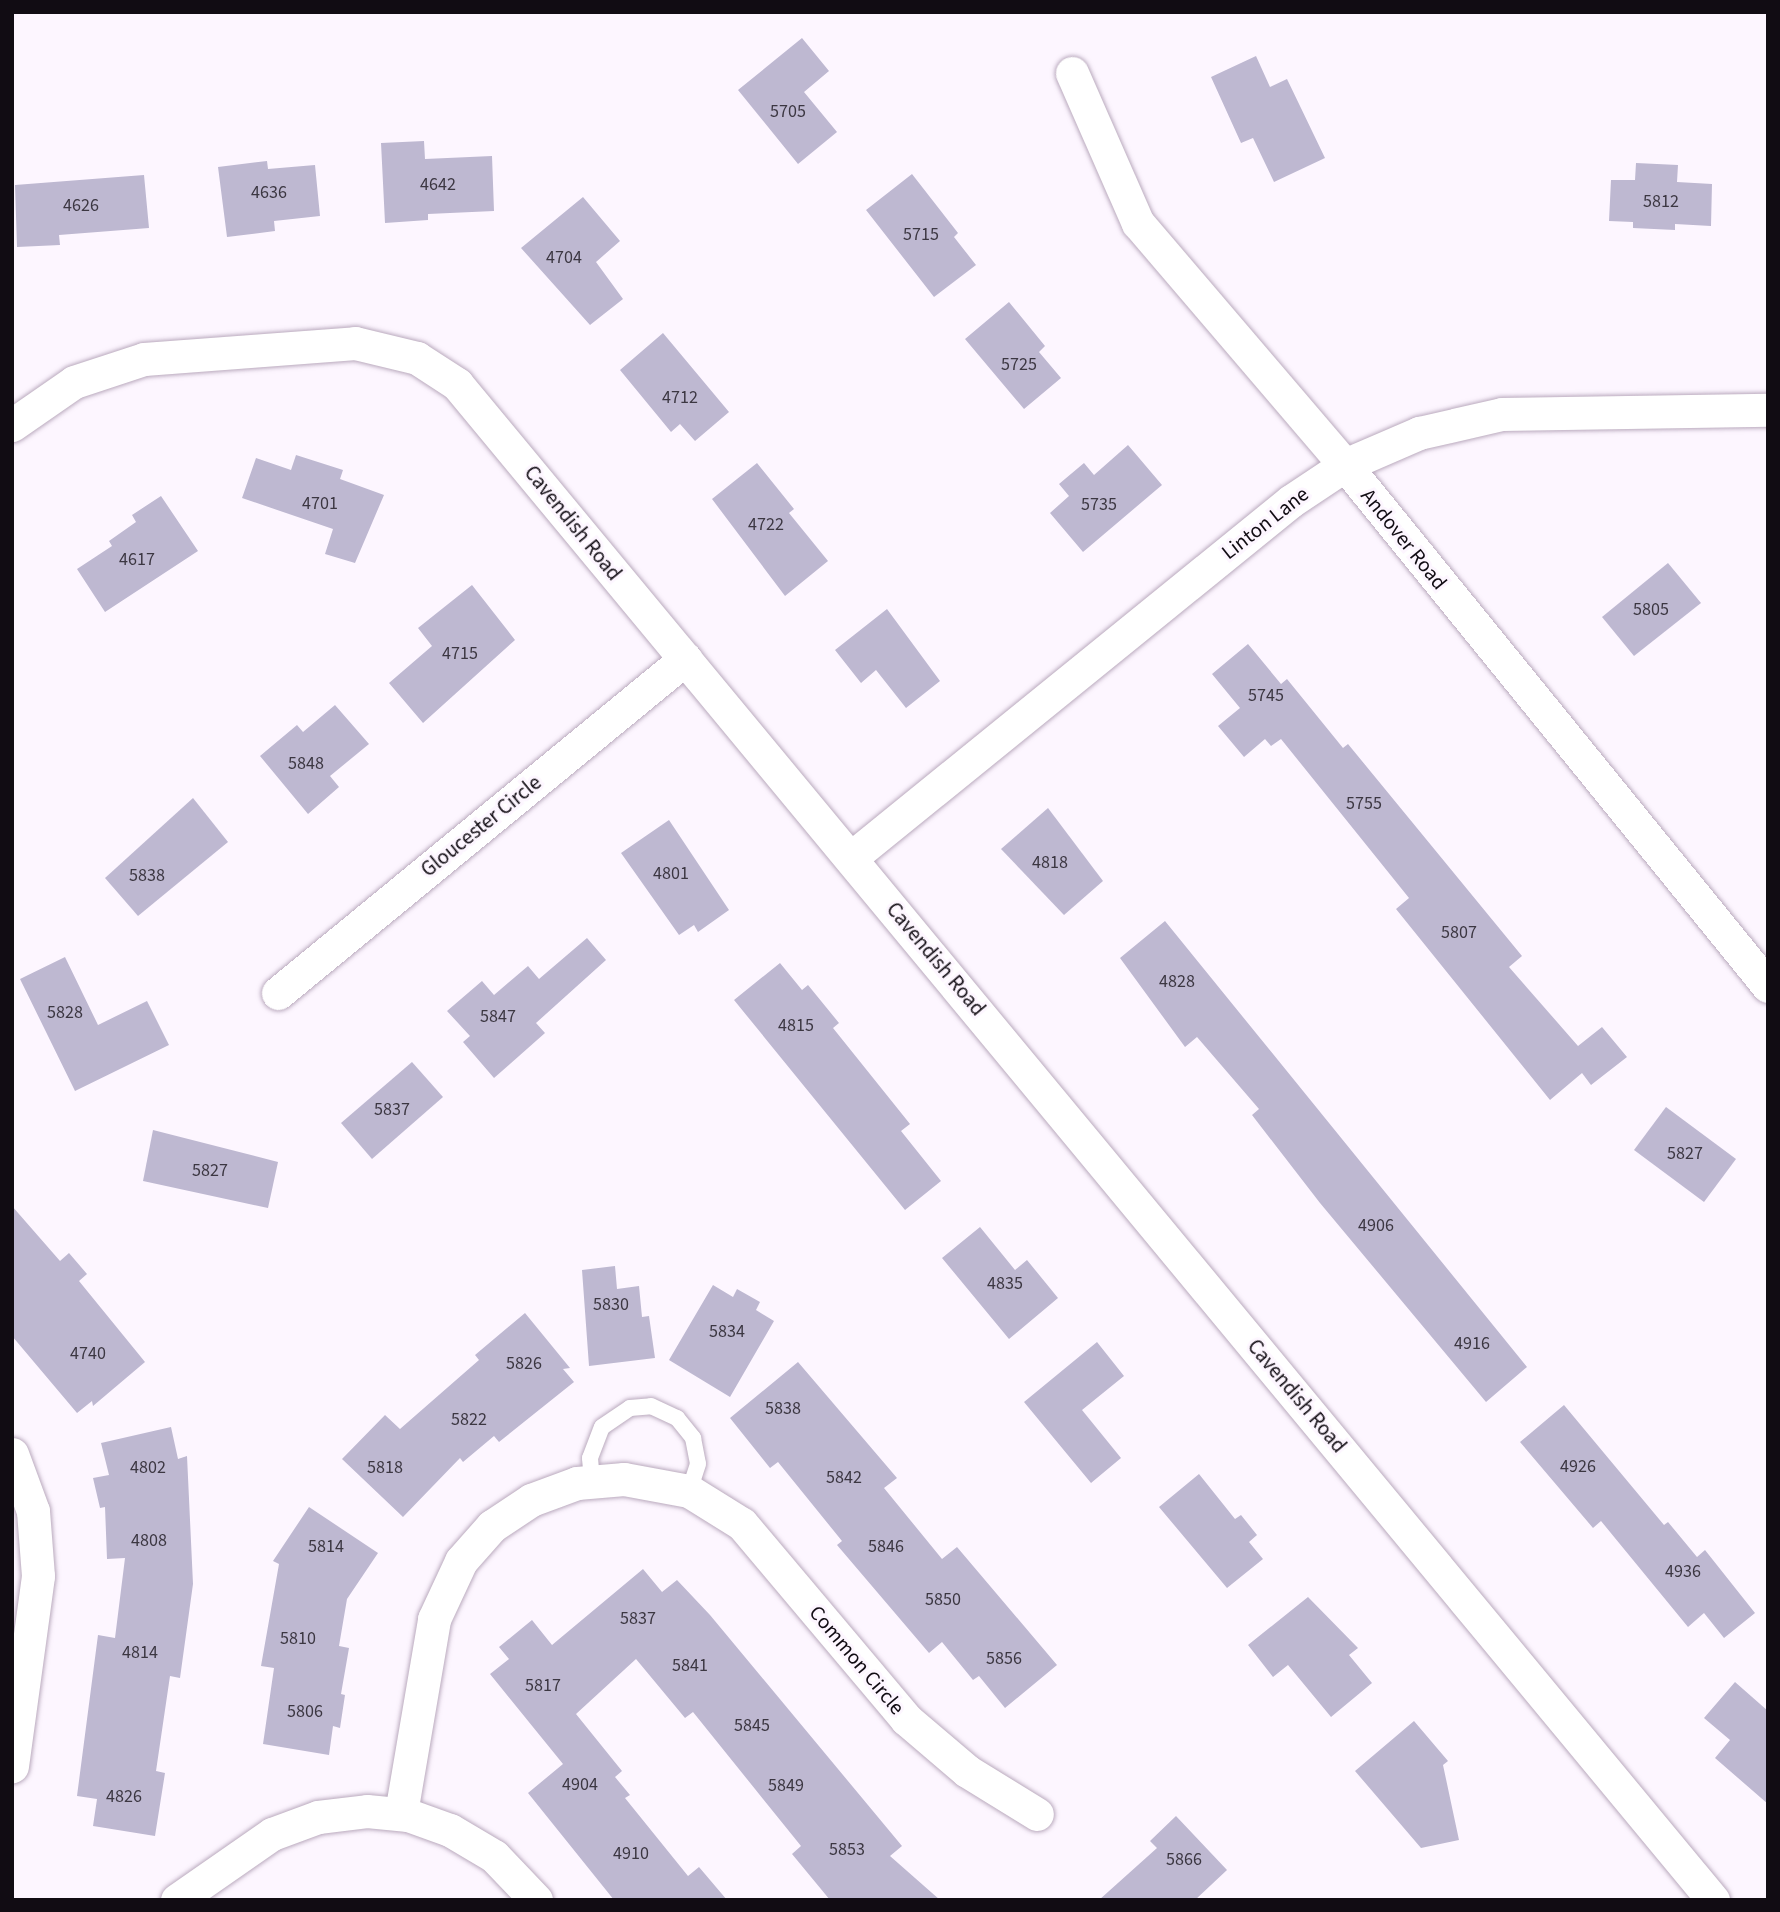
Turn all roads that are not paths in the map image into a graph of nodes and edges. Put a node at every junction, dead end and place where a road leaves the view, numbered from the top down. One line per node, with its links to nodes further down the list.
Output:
1 (1072, 73): 4 (street, Andover Road)
2 (1768, 410): 4 (street, Linton Lane)
3 (12, 425): 5 (street, Cavendish Road)
4 (1345, 465): 6 (street, Linton Lane); 7 (street, Andover Road)
5 (685, 659): 6 (street, Cavendish Road); 8 (street, Gloucester Circle)
6 (852, 857): 17 (street, Cavendish Road)
7 (1768, 986)
8 (278, 993)
9 (12, 1454): 12 (street)
10 (592, 1481): 11 (street, Common Circle); 11 (lane); 13 (street, Common Circle)
11 (689, 1491): 14 (street, Common Circle)
12 (12, 1766)
13 (401, 1813): 15 (street); 16 (street)
14 (1037, 1814)
15 (177, 1900)
16 (536, 1900)
17 (1713, 1900)

